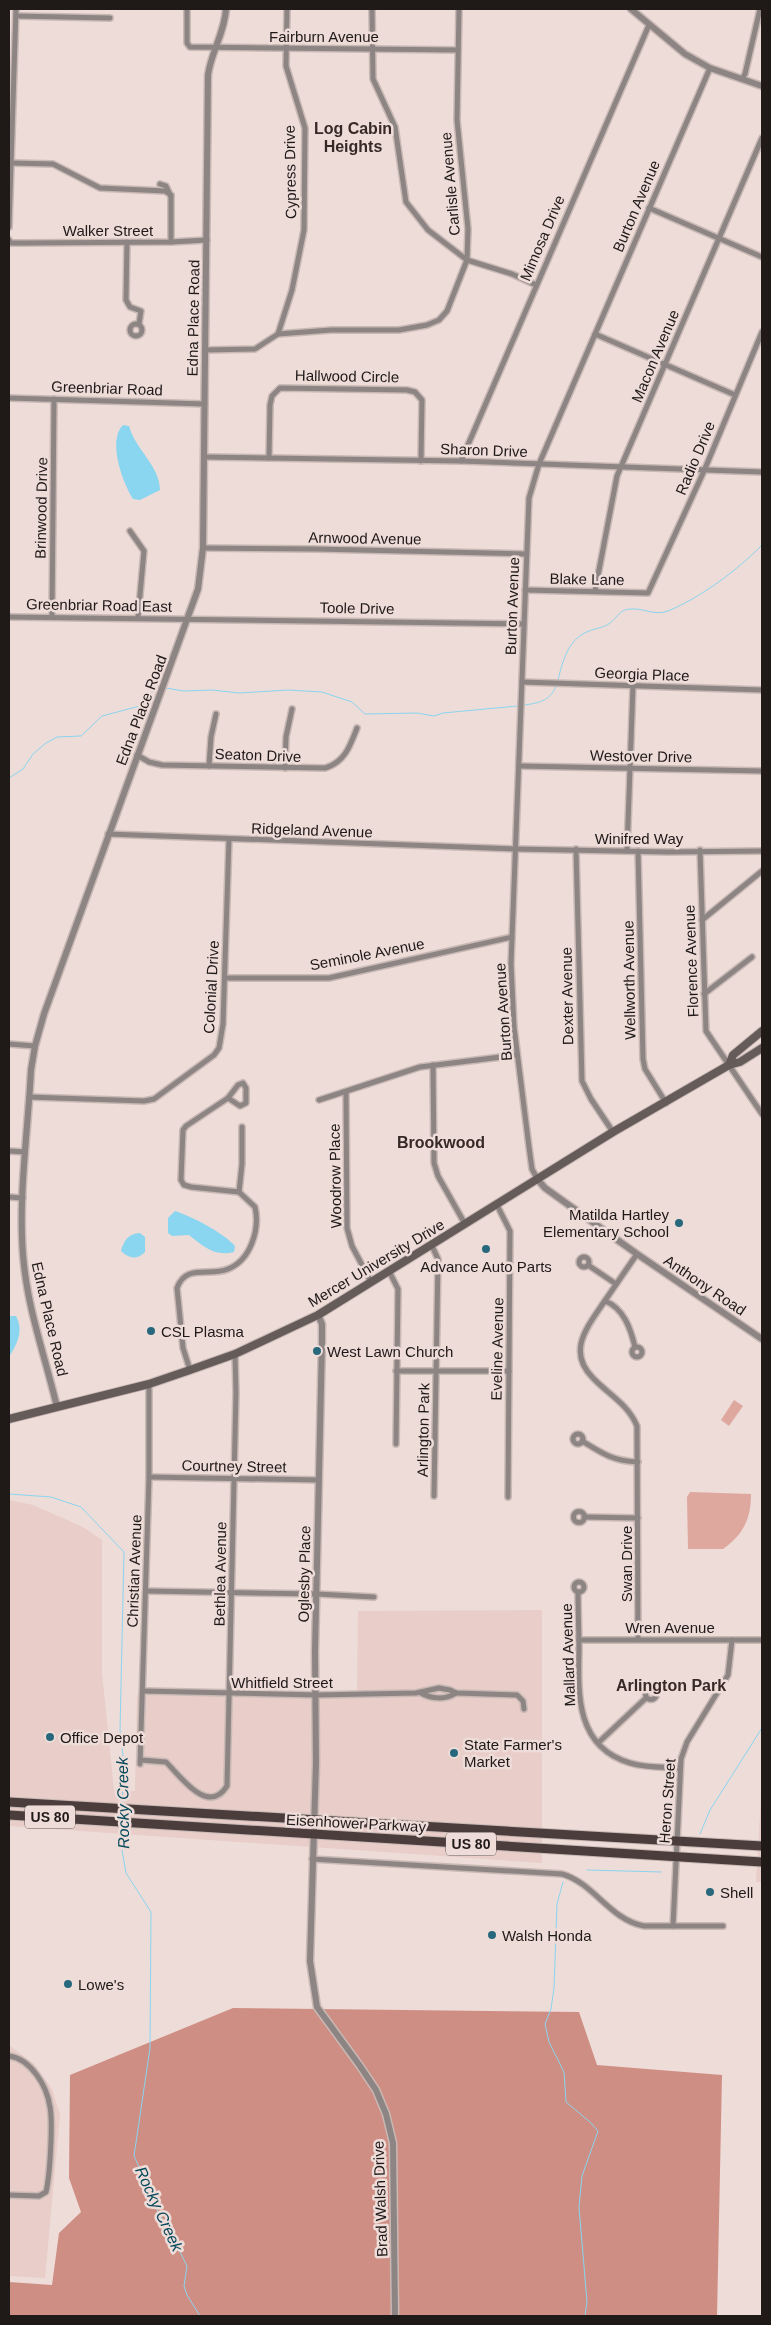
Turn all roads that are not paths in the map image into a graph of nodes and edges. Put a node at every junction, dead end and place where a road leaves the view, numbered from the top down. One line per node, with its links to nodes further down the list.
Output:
1 (16, 9): 9 (street)
2 (188, 9): 12 (street, Fairburn Avenue)
3 (226, 9): 12 (street, Edna Place Road)
4 (287, 9): 13 (street, Cypress Drive)
5 (372, 9): 14 (street)
6 (459, 9): 15 (street, Carlisle Avenue)
7 (631, 9): 11 (street)
8 (760, 9): 17 (street)
9 (16, 16): 10 (street); 20 (street)
10 (110, 18)
11 (649, 25): 16 (street); 32 (street, Mimosa Drive)
12 (215, 47): 13 (street, Fairburn Avenue); 26 (street, Edna Place Road)
13 (285, 49): 14 (street, Fairburn Avenue); 35 (street, Cypress Drive)
14 (372, 49): 15 (street, Fairburn Avenue); 31 (street)
15 (458, 50): 31 (street, Carlisle Avenue)
16 (710, 68): 17 (street); 23 (street, Burton Avenue)
17 (742, 79): 18 (street)
18 (762, 86)
19 (762, 138): 25 (street, Macon Avenue)
20 (11, 163): 22 (street); 24 (street)
21 (160, 184): 22 (street)
22 (171, 195): 29 (street)
23 (649, 208): 25 (street); 36 (street, Burton Avenue)
24 (9, 227)
25 (719, 238): 30 (street); 38 (street, Macon Avenue)
26 (207, 240): 29 (street, Walker Street); 37 (street, Edna Place Road)
27 (9, 241): 28 (street, Walker Street)
28 (127, 242): 29 (street, Walker Street); 33 (street)
29 (171, 242)
30 (762, 257)
31 (467, 260): 32 (street); 35 (street, Carlisle Avenue)
32 (536, 285): 46 (street, Mimosa Drive)
33 (139, 324)
34 (762, 332): 39 (street, Radio Drive)
35 (278, 334): 37 (street, Carlisle Avenue)
36 (595, 334): 38 (street); 47 (street, Burton Avenue)
37 (205, 350): 42 (street, Edna Place Road)
38 (665, 365): 39 (street); 48 (street, Macon Avenue)
39 (735, 395): 49 (street, Radio Drive)
40 (9, 398): 41 (street, Greenbriar Road)
41 (54, 399): 42 (street, Greenbriar Road); 58 (street, Brinwood Drive)
42 (204, 404): 43 (street, Edna Place Road)
43 (204, 457): 44 (street, Sharon Drive); 52 (street, Edna Place Road)
44 (269, 458): 45 (street, Sharon Drive); 45 (street, Hallwood Circle)
45 (421, 461): 46 (street, Sharon Drive)
46 (461, 461): 47 (street, Sharon Drive)
47 (539, 464): 48 (street, Sharon Drive); 53 (street, Burton Avenue)
48 (621, 468): 49 (street, Sharon Drive); 55 (street, Macon Avenue)
49 (704, 471): 50 (street, Sharon Drive); 56 (street, Radio Drive)
50 (762, 472)
51 (130, 531): 59 (street)
52 (203, 548): 53 (street, Arnwood Avenue); 60 (street, Edna Place Road)
53 (526, 554): 54 (street, Burton Avenue)
54 (525, 590): 55 (street, Blake Lane); 61 (street, Burton Avenue)
55 (595, 591): 56 (street, Blake Lane)
56 (648, 593)
57 (9, 616): 58 (street, Greenbriar Road East)
58 (52, 617): 59 (street, Greenbriar Road East)
59 (138, 617): 60 (street, Greenbriar Road East)
60 (190, 618): 61 (street, Toole Drive); 68 (street, Edna Place Road)
61 (523, 624): 62 (street, Burton Avenue)
62 (522, 682): 63 (street, Georgia Place); 70 (street, Burton Avenue)
63 (633, 686): 64 (street, Georgia Place); 72 (street)
64 (762, 690)
65 (292, 709): 71 (street)
66 (216, 714): 69 (street)
67 (357, 728): 71 (street, Seaton Drive)
68 (138, 755): 69 (street, Seaton Drive); 74 (street, Edna Place Road)
69 (209, 766): 71 (street, Seaton Drive)
70 (519, 766): 72 (street, Westover Drive); 76 (street, Burton Avenue)
71 (285, 768)
72 (630, 768): 73 (street, Westover Drive); 78 (street)
73 (762, 771)
74 (108, 834): 75 (street, Ridgeland Avenue); 90 (street, Edna Place Road)
75 (229, 839): 76 (street, Ridgeland Avenue); 86 (street, Colonial Drive)
76 (516, 849): 77 (street, Winifred Way); 84 (street, Burton Avenue)
77 (576, 849): 78 (street, Winifred Way); 102 (street, Dexter Avenue)
78 (627, 850): 80 (street, Winifred Way)
79 (700, 850): 80 (street, Winifred Way); 81 (street, Winifred Way); 83 (street, Florence Avenue)
80 (638, 851): 99 (street, Wellworth Avenue)
81 (762, 851)
82 (762, 871): 83 (street)
83 (702, 920): 87 (street, Florence Avenue)
84 (512, 937): 86 (street, Seminole Avenue); 92 (street, Burton Avenue)
85 (752, 957): 87 (street)
86 (225, 978): 96 (street, Colonial Drive)
87 (704, 994): 94 (street, Florence Avenue)
88 (762, 1031): 94 (main road, Mercer University Drive)
89 (9, 1044): 90 (street)
90 (35, 1046): 96 (street, Edna Place Road)
91 (762, 1048): 94 (main road, Mercer University Drive)
92 (517, 1055): 93 (street); 105 (street, Burton Avenue)
93 (433, 1065): 95 (street); 110 (street)
94 (729, 1065): 99 (main road, Mercer University Drive); 100 (street, Florence Avenue)
95 (346, 1093): 98 (street); 115 (street, Woodrow Place)
96 (29, 1097): 104 (street, Edna Place Road)
97 (228, 1098): 97 (street); 106 (street)
98 (319, 1100)
99 (666, 1102): 102 (main road, Mercer University Drive)
100 (762, 1114)
101 (242, 1127): 106 (street)
102 (613, 1132): 105 (main road, Mercer University Drive)
103 (9, 1151): 104 (street)
104 (25, 1152): 108 (street, Edna Place Road)
105 (538, 1180): 109 (main road, Mercer University Drive); 112 (street, Anthony Road)
106 (239, 1192): 122 (street)
107 (9, 1197): 108 (street)
108 (24, 1198): 127 (street, Edna Place Road)
109 (497, 1205): 110 (main road, Mercer University Drive); 125 (street, Eveline Avenue)
110 (465, 1224): 111 (main road, Mercer University Drive)
111 (432, 1246): 114 (main road, Mercer University Drive); 124 (street, Arlington Park)
112 (637, 1254): 116 (street, Swan Drive); 119 (street, Anthony Road)
113 (588, 1265): 116 (street)
114 (389, 1271): 115 (main road, Mercer University Drive); 123 (street)
115 (371, 1282): 118 (main road, Mercer University Drive)
116 (616, 1284): 117 (street, Swan Drive)
117 (605, 1301): 120 (street); 131 (street, Swan Drive)
118 (318, 1315): 121 (main road, Mercer University Drive); 134 (street, Oglesby Place)
119 (762, 1339)
120 (635, 1347)
121 (235, 1354): 122 (main road, Mercer University Drive); 133 (street, Bethlea Avenue)
122 (190, 1370): 126 (main road, Mercer University Drive)
123 (396, 1371): 124 (street); 130 (street)
124 (437, 1371): 125 (street); 135 (street, Arlington Park)
125 (509, 1371): 136 (street, Eveline Avenue)
126 (149, 1384): 127 (main road, Mercer University Drive); 132 (street, Christian Avenue)
127 (57, 1407): 128 (main road, Mercer University Drive)
128 (9, 1419)
129 (582, 1441): 131 (street)
130 (396, 1444)
131 (638, 1462): 138 (street, Swan Drive)
132 (149, 1477): 133 (street, Courtney Street); 139 (street, Christian Avenue)
133 (234, 1478): 134 (street, Courtney Street); 141 (street, Bethlea Avenue)
134 (319, 1480): 142 (street, Oglesby Place)
135 (434, 1496)
136 (508, 1497)
137 (584, 1518): 138 (street, Swan Drive)
138 (638, 1518): 145 (street, Swan Drive)
139 (146, 1592): 141 (street); 148 (street, Christian Avenue)
140 (578, 1592): 144 (street, Mallard Avenue)
141 (232, 1593): 142 (street); 151 (street, Bethlea Avenue)
142 (317, 1594): 143 (street); 152 (street, Oglesby Place)
143 (374, 1596)
144 (579, 1640): 145 (street, Wren Avenue); 155 (street, Mallard Avenue)
145 (638, 1640): 146 (street, Wren Avenue)
146 (732, 1640): 147 (street, Wren Avenue); 156 (street, Heron Street)
147 (762, 1640)
148 (143, 1692): 151 (street, Whitfield Street); 157 (street, Christian Avenue)
149 (421, 1693): 150 (street, Whitfield Street); 150 (street, Whitfield Street); 152 (street, Whitfield Street)
150 (456, 1693): 154 (street, Whitfield Street)
151 (230, 1694): 152 (street, Whitfield Street); 157 (street, Bethlea Avenue)
152 (317, 1696): 160 (street, Oglesby Place)
153 (646, 1698): 155 (street)
154 (524, 1710)
155 (598, 1743): 156 (street, Mallard Avenue)
156 (680, 1768): 162 (street, Heron Street)
157 (223, 1792)
158 (9, 1802): 160 (main road, Eisenhower Parkway / US 80)
159 (9, 1815): 161 (main road, Eisenhower Parkway / US 80)
160 (314, 1819): 161 (street, Oglesby Place); 162 (main road, Eisenhower Parkway / US 80)
161 (313, 1834): 164 (main road, Eisenhower Parkway / US 80); 165 (street, Brad Walsh Drive)
162 (676, 1841): 163 (main road, Eisenhower Parkway / US 80); 164 (street, Heron Street)
163 (762, 1846)
164 (676, 1856): 166 (main road, Eisenhower Parkway / US 80); 167 (street, Heron Street)
165 (312, 1859): 167 (street); 171 (street, Brad Walsh Drive)
166 (762, 1862)
167 (673, 1926): 168 (street)
168 (723, 1926)
169 (9, 2056): 170 (street)
170 (9, 2194)
171 (395, 2316)

